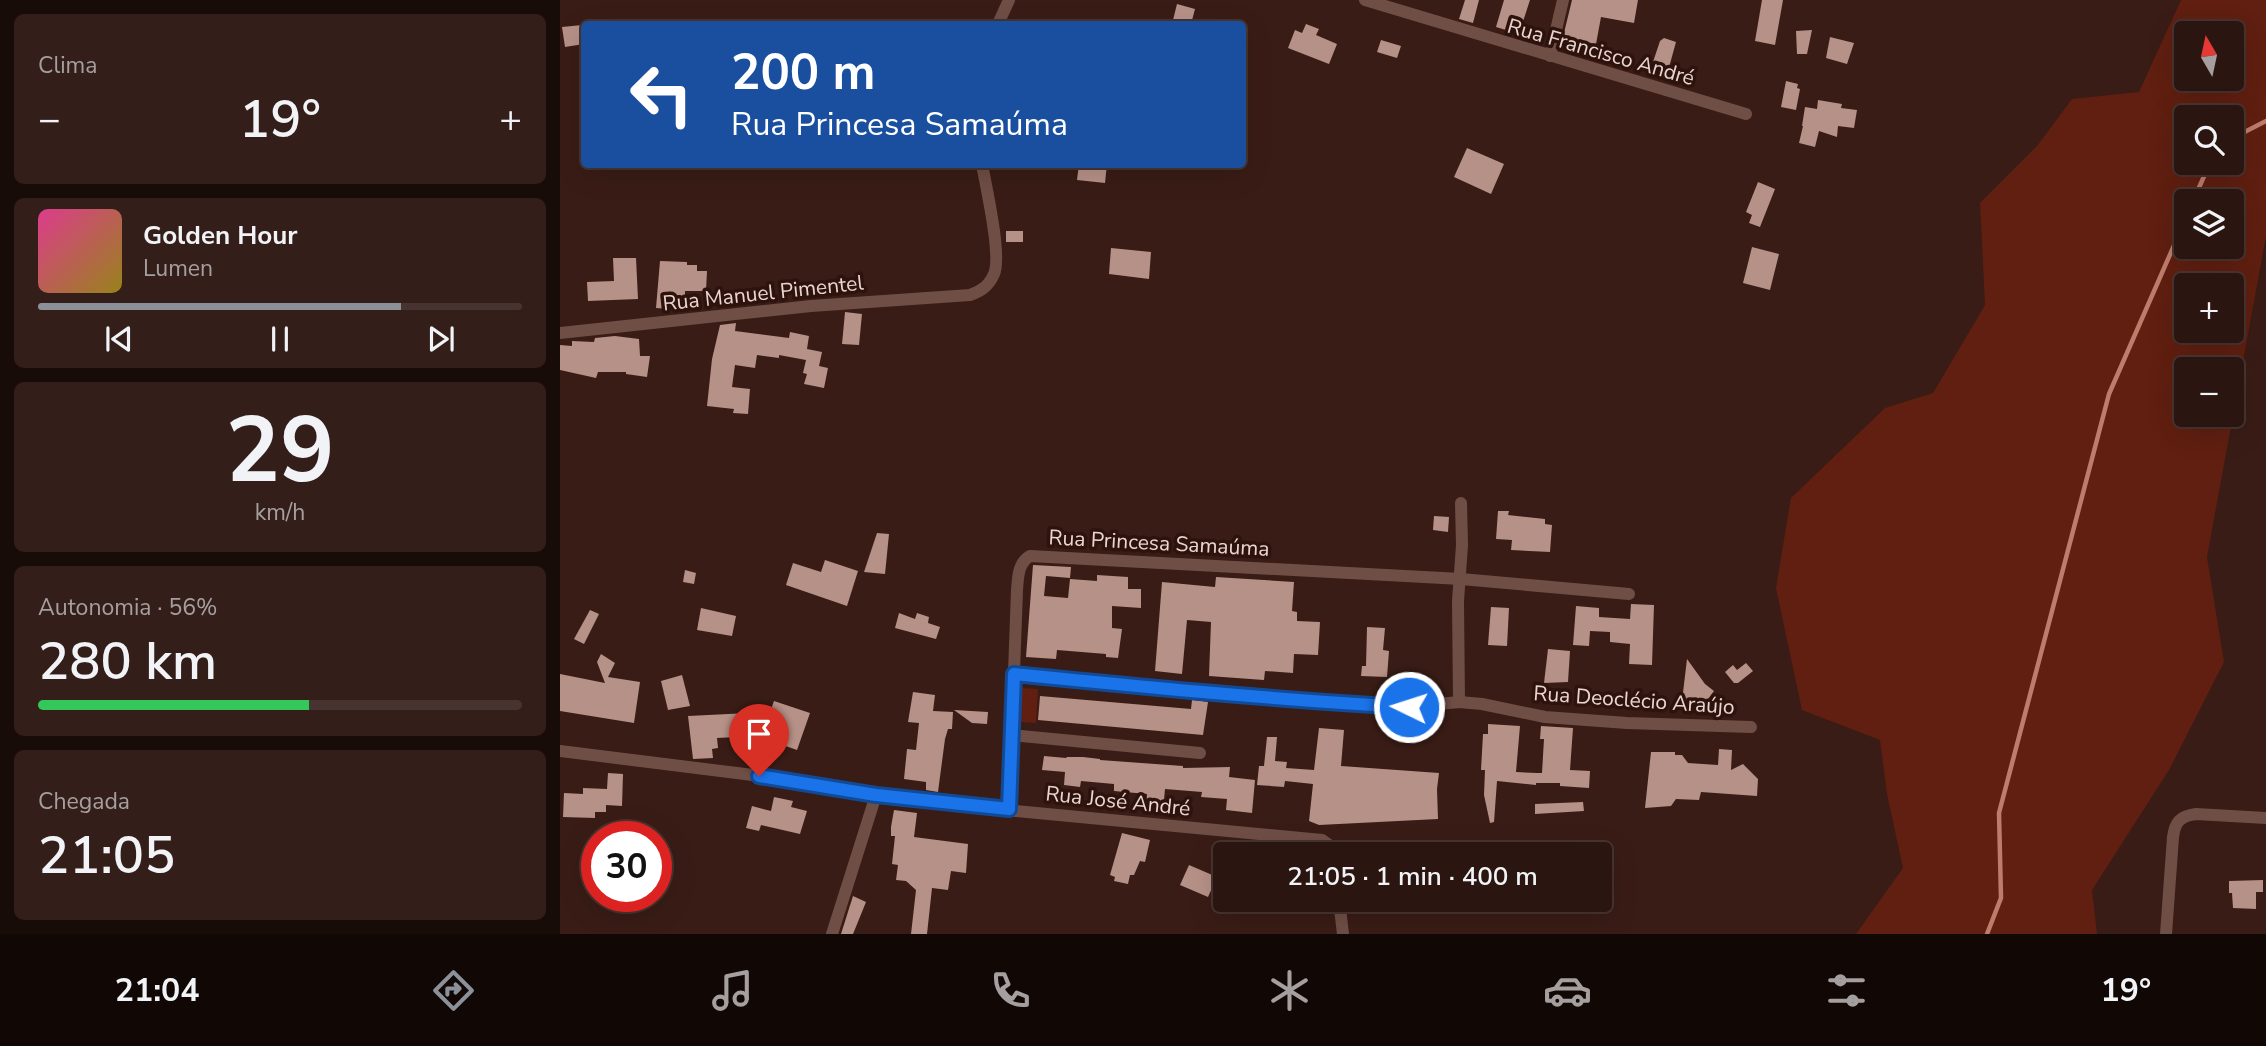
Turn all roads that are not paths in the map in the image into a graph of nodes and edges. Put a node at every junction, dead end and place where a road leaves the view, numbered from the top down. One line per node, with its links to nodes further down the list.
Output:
1 (1009, 0): 4 (street)
2 (1365, 0): 5 (street, Rua Francisco André)
3 (1563, 0): 5 (street)
4 (999, 21)
5 (1550, 56): 6 (street, Rua Francisco André)
6 (1746, 114)
7 (983, 168): 8 (street, Rua Manuel Pimentel)
8 (560, 333)
9 (1461, 503): 10 (street)
10 (1461, 579): 11 (street); 12 (street, Rua Princesa Samaúma); 13 (street)
11 (1629, 594)
12 (1014, 674): 13 (street, Rua Deoclécio Araújo); 15 (street, Rua Princesa Samaúma)
13 (1459, 702): 14 (street, Rua Deoclécio Araújo)
14 (1751, 727)
15 (1011, 735): 17 (street); 19 (street, Rua Princesa Samaúma)
16 (560, 751): 18 (street, Rua José André)
17 (1200, 753)
18 (876, 795): 19 (street, Rua José André); 23 (street)
19 (1009, 809): 21 (street, Rua José André)
20 (2266, 818): 25 (street)
21 (1325, 842)
22 (1340, 912): 24 (street)
23 (831, 933)
24 (1343, 934)
25 (2166, 934)

